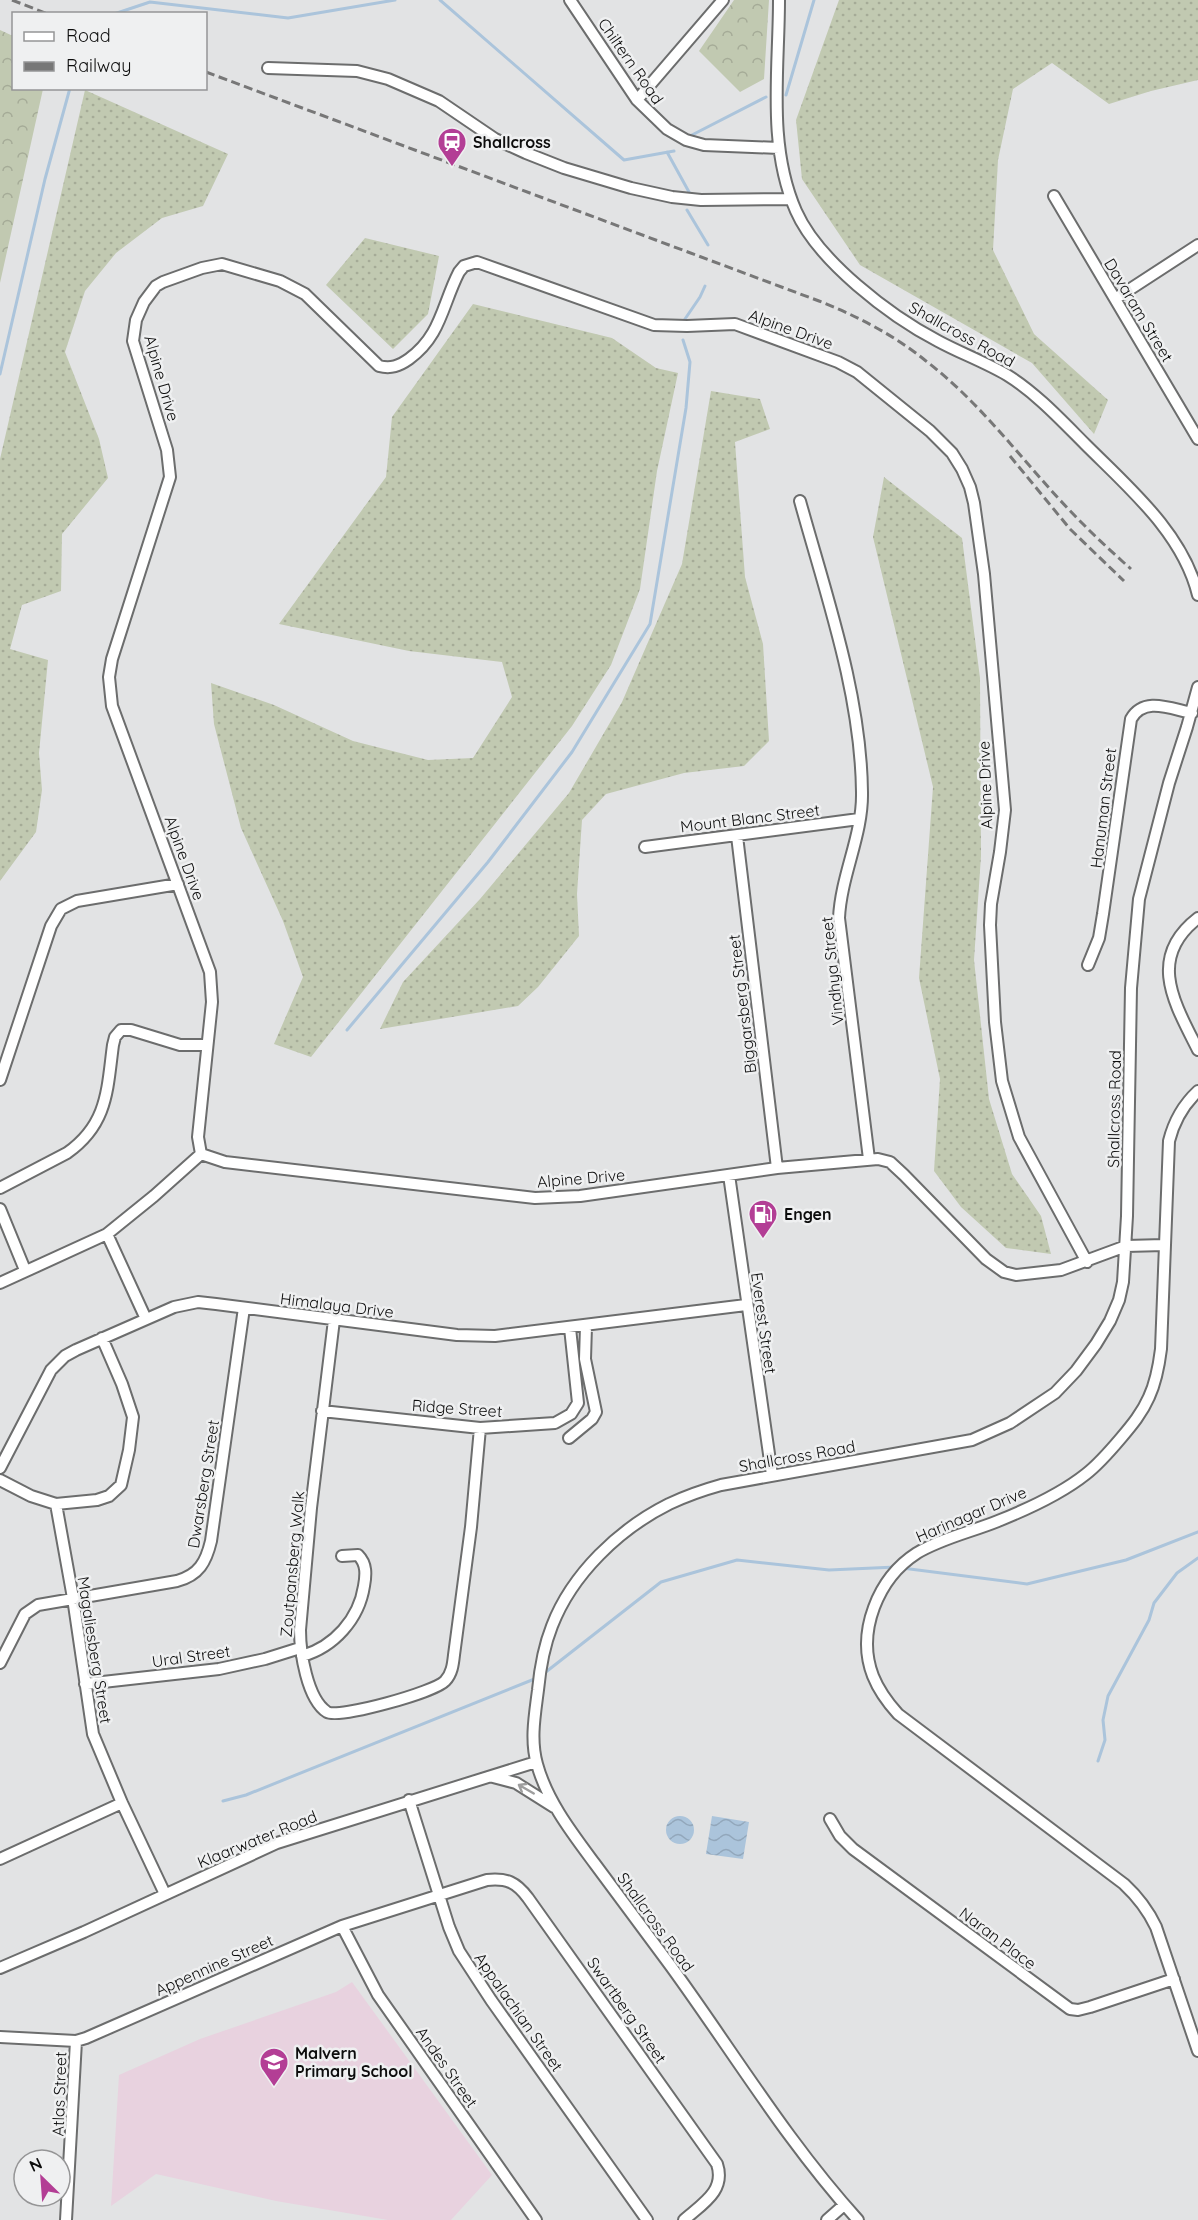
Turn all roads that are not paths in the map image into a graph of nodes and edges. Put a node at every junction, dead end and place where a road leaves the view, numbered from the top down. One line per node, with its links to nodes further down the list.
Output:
1 (570, 0): 5 (street, Chiltern Road)
2 (723, 0): 5 (street)
3 (779, 0): 6 (street, Shallcross Road)
4 (268, 68): 8 (street)
5 (637, 100): 6 (street, Chiltern Road)
6 (779, 148): 8 (street, Shallcross Road)
7 (1054, 196): 10 (street, Davaram Street)
8 (791, 199): 13 (street, Shallcross Road)
9 (1198, 245): 10 (street)
10 (1115, 299): 11 (street, Davaram Street)
11 (1198, 439)
12 (800, 501): 19 (street, Vindhya Street)
13 (1194, 565): 14 (street, Shallcross Road)
14 (1198, 594)
15 (1198, 687): 16 (street, Shallcross Road)
16 (1192, 713): 17 (street, Shallcross Road); 24 (street, Hanuman Street)
17 (1187, 727): 18 (street); 37 (street, Shallcross Road)
18 (1198, 735)
19 (859, 819): 20 (street, Mount Blanc Street); 30 (street, Vindhya Street)
20 (737, 836): 21 (street, Mount Blanc Street); 31 (street, Biggarsberg Street)
21 (645, 847)
22 (178, 884): 25 (street, Alpine Drive); 27 (street); 38 (street, Alpine Drive)
23 (1198, 918): 26 (street)
24 (1088, 965)
25 (207, 1045): 29 (street, Alpine Drive); 33 (street)
26 (1198, 1050)
27 (0, 1080)
28 (1198, 1091): 36 (street, Harinagar Drive)
29 (201, 1154): 32 (street, Alpine Drive); 35 (street)
30 (869, 1159): 31 (street, Alpine Drive); 38 (street, Alpine Drive)
31 (777, 1168): 32 (street, Alpine Drive)
32 (729, 1175): 41 (street, Everest Street)
33 (0, 1188)
34 (0, 1209): 39 (street)
35 (107, 1234): 39 (street); 43 (street)
36 (1164, 1245): 37 (street, Alpine Drive); 71 (street, Harinagar Drive)
37 (1126, 1246): 38 (street, Alpine Drive); 52 (street, Shallcross Road)
38 (1087, 1262)
39 (25, 1270): 40 (street)
40 (0, 1283)
41 (746, 1305): 45 (street, Himalaya Drive); 52 (street, Everest Street)
42 (244, 1308): 43 (street, Himalaya Drive); 44 (street, Himalaya Drive); 56 (street, Dwarsberg Street)
43 (146, 1319): 47 (street, Himalaya Drive)
44 (334, 1320): 46 (street, Himalaya Drive); 48 (street, Zoutpansberg Walk)
45 (586, 1326): 46 (street, Himalaya Drive); 50 (street)
46 (570, 1328): 49 (street, Ridge Street)
47 (102, 1338): 51 (street, Himalaya Drive); 54 (street)
48 (322, 1411): 49 (street, Ridge Street); 57 (street, Zoutpansberg Walk)
49 (480, 1428): 57 (street, Zoutpansberg Walk)
50 (569, 1438)
51 (0, 1468)
52 (772, 1474): 60 (street, Shallcross Road)
53 (0, 1480): 54 (street)
54 (56, 1504): 56 (street, Magaliesberg Street)
55 (342, 1556): 57 (street, Ural Street)
56 (73, 1598): 58 (street, Dwarsberg Street); 59 (street, Magaliesberg Street)
57 (301, 1652): 59 (street, Ural Street)
58 (0, 1663)
59 (85, 1684): 63 (street, Magaliesberg Street)
60 (536, 1762): 61 (street, Klaarwater Road); 64 (street, Shallcross Road)
61 (490, 1776): 62 (street, Klaarwater Road); 64 (street, one-way to 61)
62 (409, 1800): 67 (street, Klaarwater Road); 68 (street, Appalachian Street)
63 (122, 1803): 66 (street); 67 (street, Magaliesberg Street)
64 (558, 1810): 75 (street, Shallcross Road)
65 (830, 1819): 71 (street, Naran Place)
66 (0, 1860)
67 (165, 1894): 70 (street, Klaarwater Road)
68 (438, 1895): 69 (street, Appennine Street); 78 (street, Appalachian Street); 79 (street, Swartberg Street)
69 (342, 1926): 73 (street, Appennine Street); 77 (street, Andes Street)
70 (0, 1968)
71 (1174, 1979): 74 (street, Harinagar Drive)
72 (0, 2037): 73 (street, Appennine Street)
73 (76, 2041): 76 (street, Atlas Street)
74 (1198, 2051)
75 (844, 2205): 80 (street); 81 (street, Shallcross Road)
76 (66, 2220)
77 (536, 2220)
78 (647, 2220)
79 (684, 2220)
80 (827, 2220)
81 (858, 2220)

